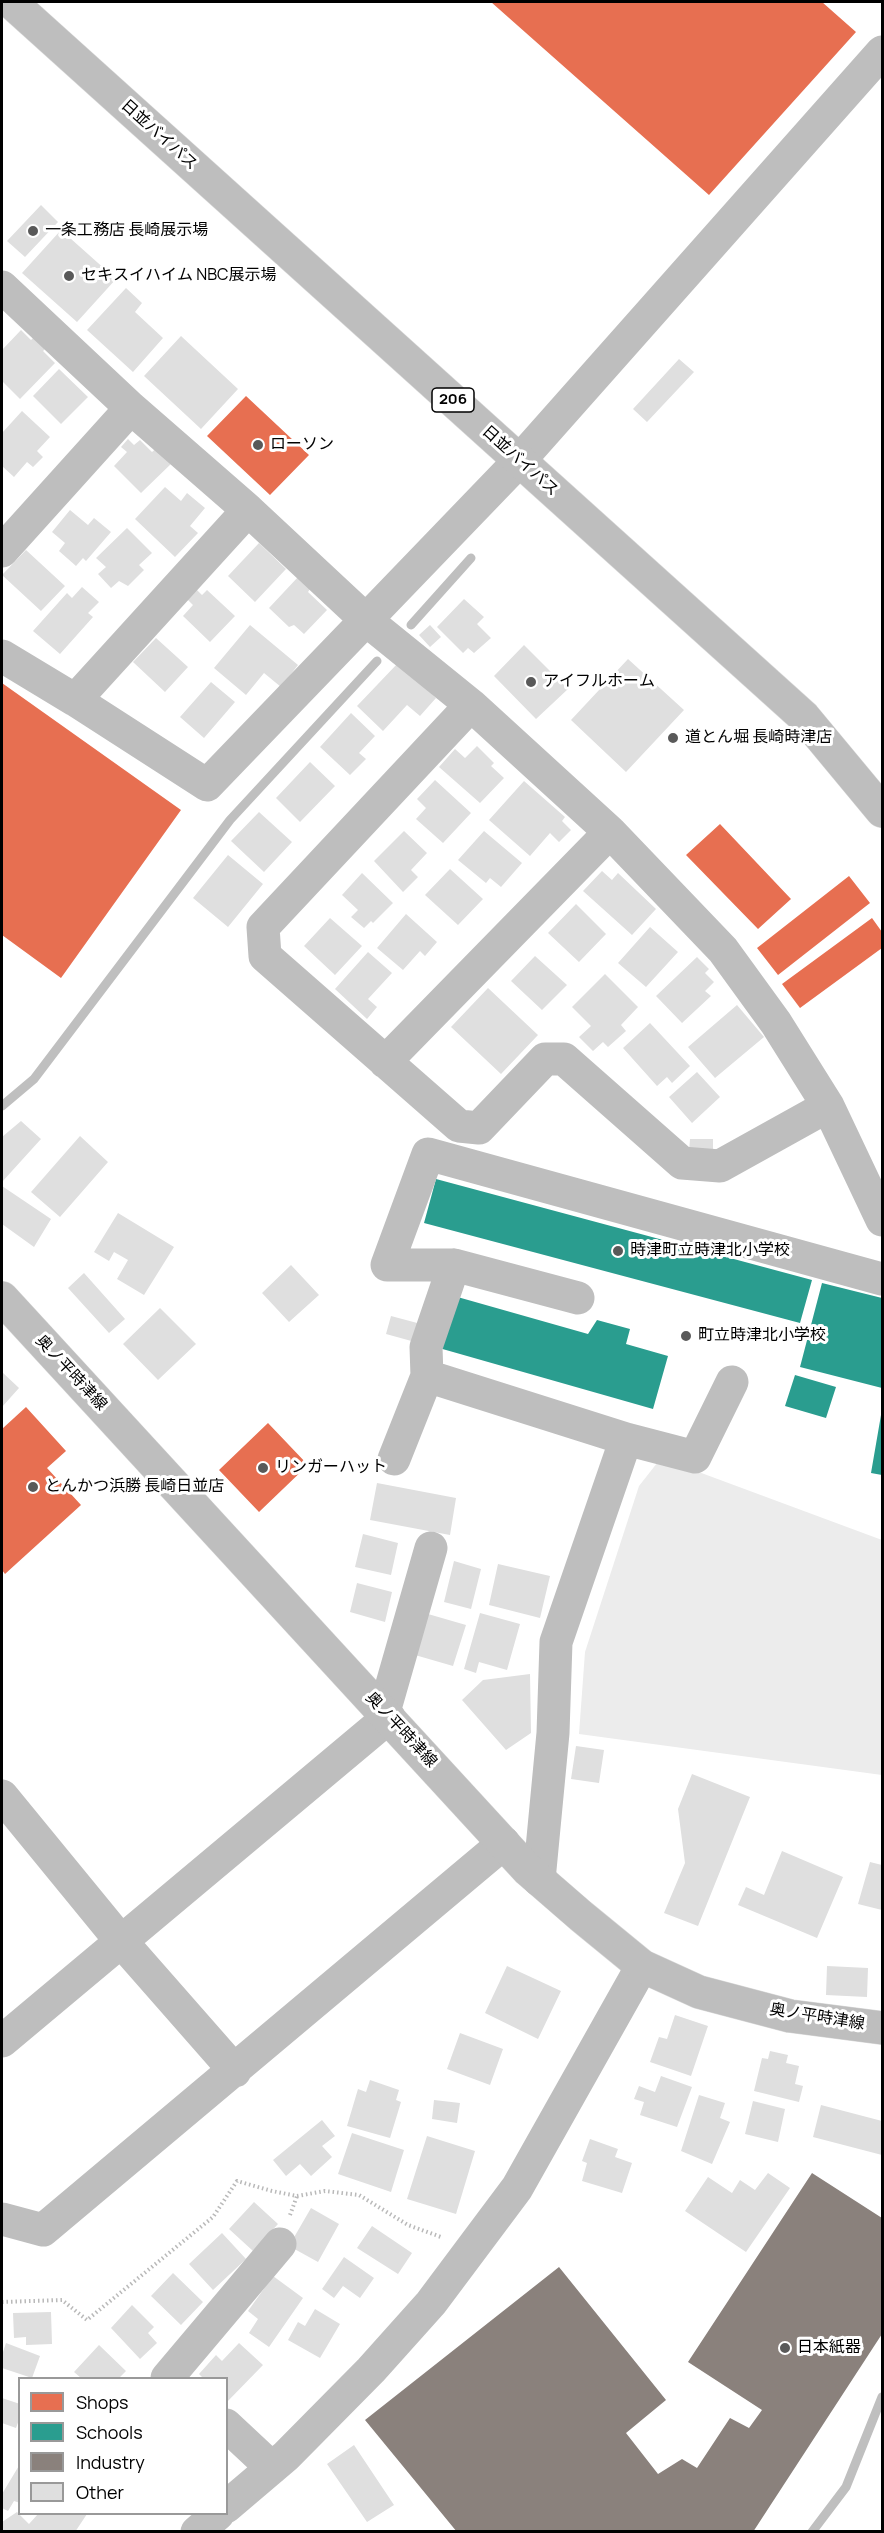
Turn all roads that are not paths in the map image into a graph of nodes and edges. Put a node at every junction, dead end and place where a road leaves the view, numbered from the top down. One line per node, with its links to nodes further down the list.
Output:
1 (11, 2): 5 (main road, 日並バイパス / 206)
2 (882, 52): 5 (main road)
3 (5, 297): 4 (main road)
4 (131, 408): 6 (main road); 7 (main road)
5 (520, 460): 8 (main road); 12 (main road, 日並バイパス / 206)
6 (248, 510): 8 (main road); 10 (main road)
7 (2, 551)
8 (366, 620): 10 (main road); 11 (main road)
9 (2, 656): 10 (main road)
10 (75, 700)
11 (471, 705): 13 (main road); 14 (main road)
12 (882, 811)
13 (610, 832): 14 (main road); 15 (main road)
14 (385, 1062): 15 (main road)
15 (828, 1106): 16 (main road)
16 (882, 1220)
17 (454, 1265): 18 (main road); 20 (main road); 21 (main road)
18 (882, 1279)
19 (2, 1298): 26 (main road, 奥ノ平時津線)
20 (578, 1298)
21 (427, 1376): 23 (main road); 24 (main road)
22 (732, 1382): 23 (main road)
23 (626, 1438): 29 (main road)
24 (394, 1459)
25 (431, 1548): 26 (main road)
26 (386, 1714): 28 (main road, 奥ノ平時津線); 30 (main road)
27 (2, 1796): 30 (main road)
28 (504, 1843): 29 (main road, 奥ノ平時津線); 34 (main road)
29 (539, 1880): 31 (main road, 奥ノ平時津線)
30 (120, 1941): 33 (main road); 34 (main road)
31 (642, 1966): 32 (main road, 奥ノ平時津線); 39 (main road)
32 (882, 2028)
33 (2, 2041)
34 (235, 2070): 35 (main road)
35 (2, 2219)
36 (280, 2244): 37 (main road)
37 (173, 2377)
38 (228, 2427): 39 (main road)
39 (272, 2468): 40 (main road)
40 (228, 2505)
41 (217, 2515): 42 (main road)
42 (197, 2532)

